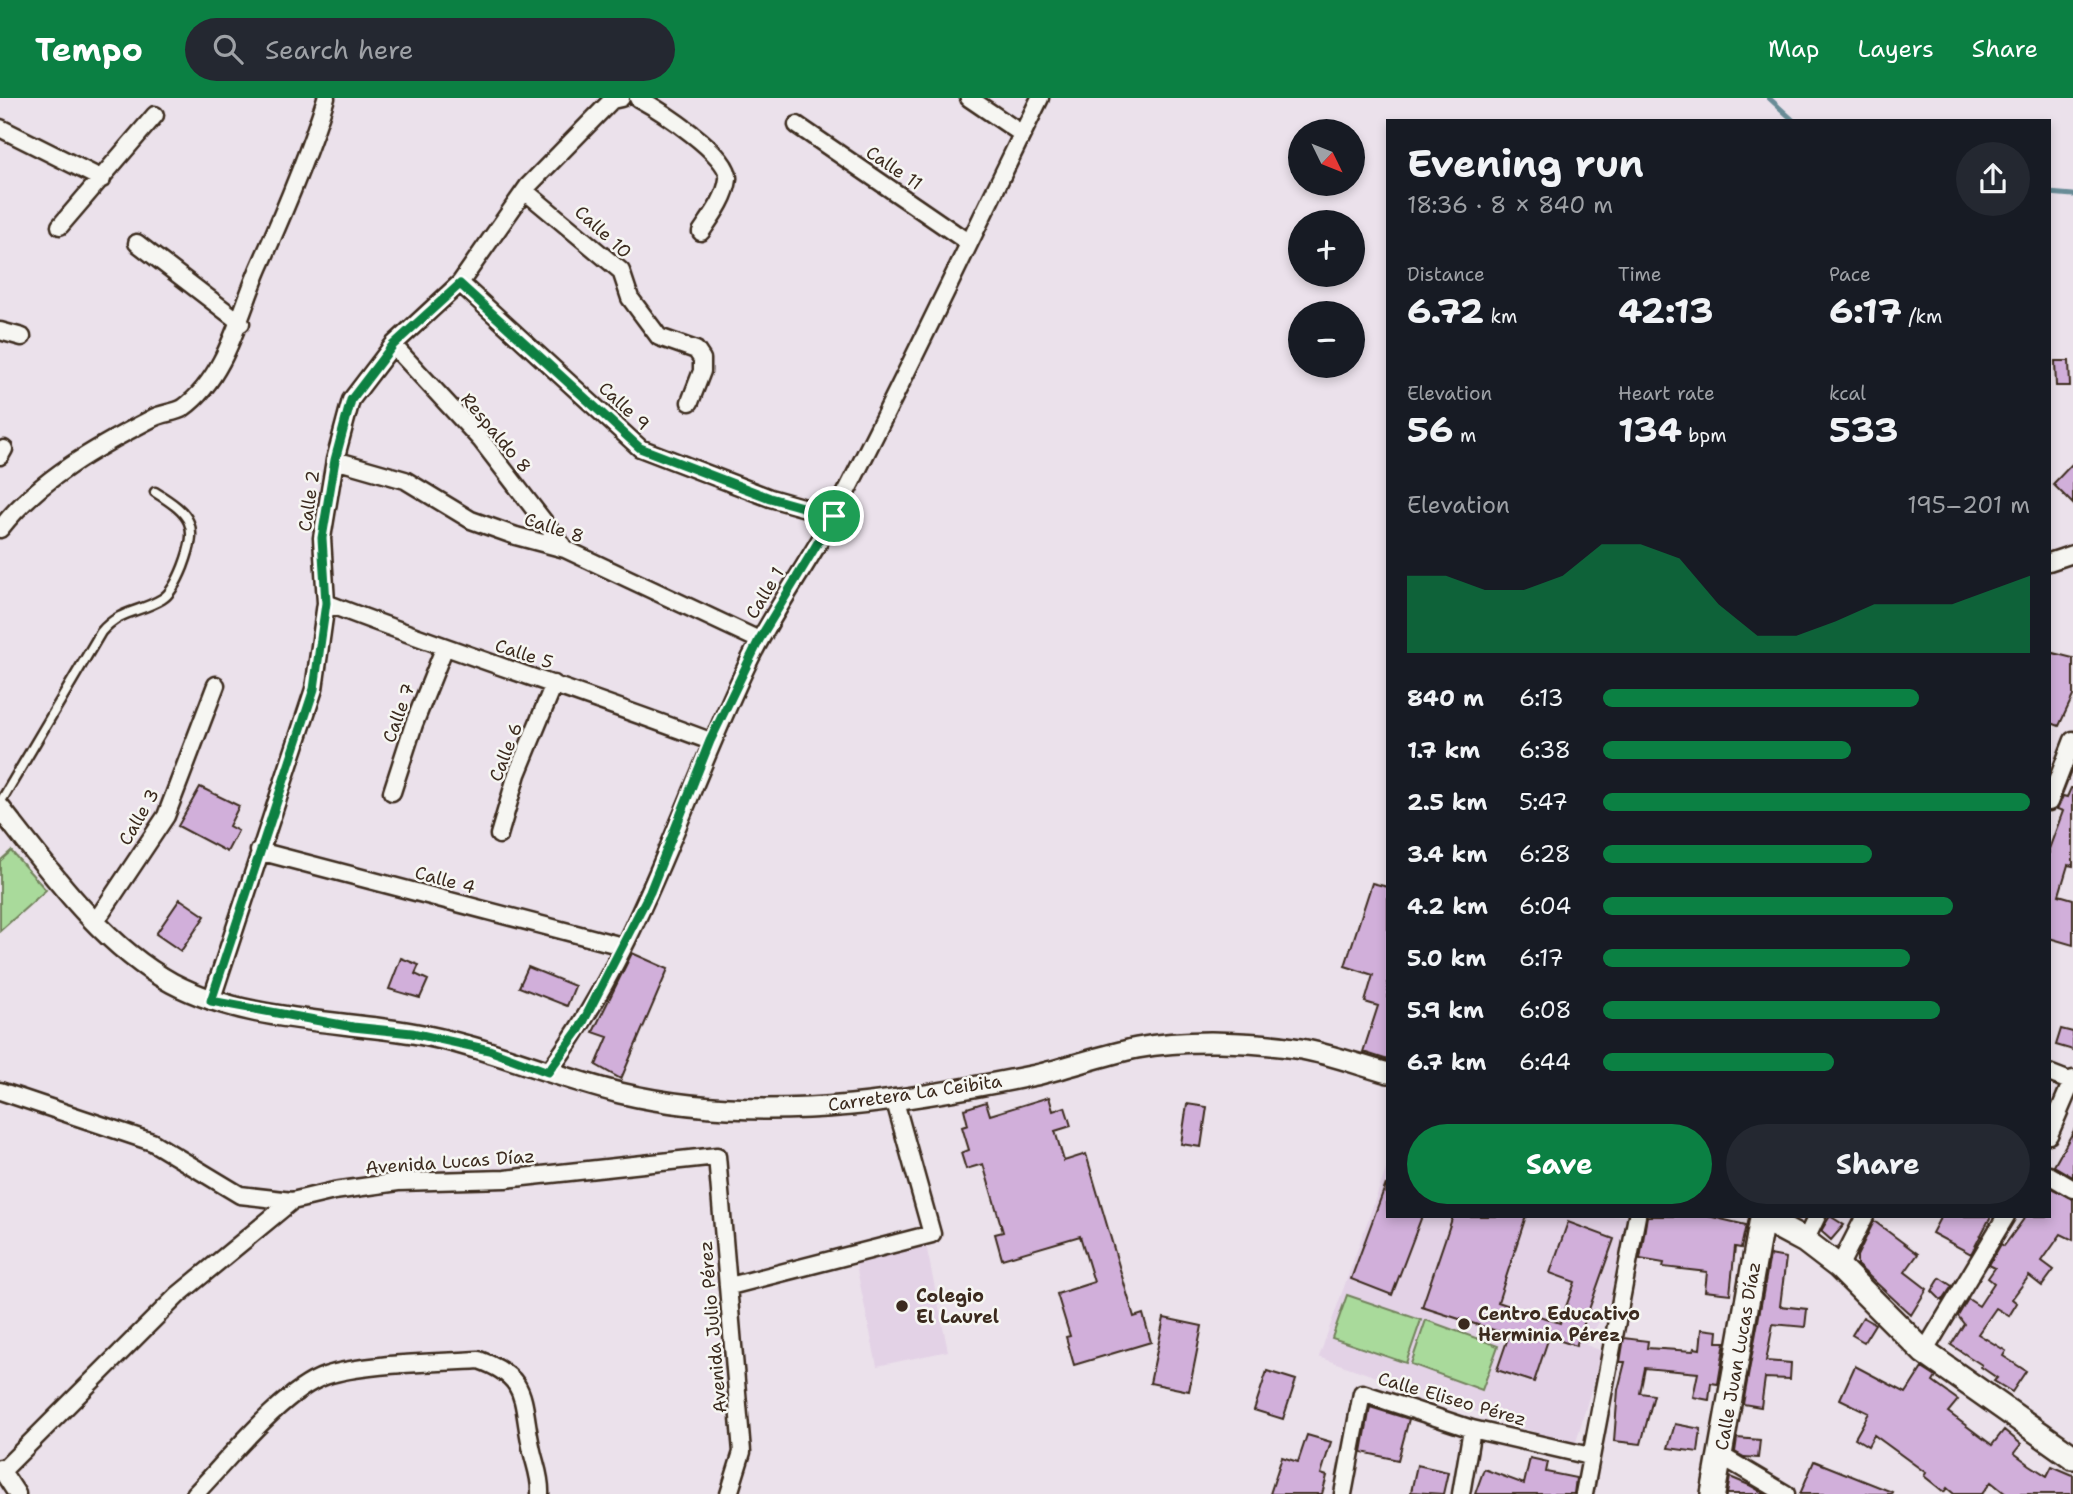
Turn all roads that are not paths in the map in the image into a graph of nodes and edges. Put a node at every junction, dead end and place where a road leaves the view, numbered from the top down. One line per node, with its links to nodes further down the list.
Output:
1 (326, 98): 17 (street)
2 (621, 98): 11 (street, Calle 2)
3 (638, 98): 13 (street)
4 (969, 98): 9 (street)
5 (1041, 98): 9 (street, Calle 1)
6 (155, 115): 10 (street)
7 (797, 125): 15 (street, Calle 11)
8 (0, 128): 10 (street)
9 (1023, 134): 15 (street, Calle 1)
10 (102, 178): 12 (street)
11 (525, 191): 16 (street, Calle 2); 21 (street, Calle 10)
12 (60, 226)
13 (701, 233)
14 (137, 243): 17 (street)
15 (970, 243): 24 (street, Calle 1)
16 (460, 284): 20 (street, Calle 2); 24 (street, Calle 9)
17 (241, 323): 25 (street)
18 (0, 331): 19 (street)
19 (22, 337)
20 (393, 345): 22 (street, Calle 2); 26 (street, Respaldo 8)
21 (690, 402)
22 (335, 460): 26 (street, Calle 8); 29 (street, Calle 2)
23 (155, 492): 38 (lane)
24 (834, 516): 30 (street, Calle 1)
25 (0, 529)
26 (565, 549): 30 (street, Calle 8)
27 (2073, 554): 28 (street)
28 (2051, 561)
29 (326, 603): 31 (street, Calle 5); 40 (street, Calle 2)
30 (759, 640): 35 (street, Calle 1)
31 (444, 649): 32 (street, Calle 5); 36 (street, Calle 7)
32 (554, 684): 35 (street, Calle 5); 39 (street, Calle 6)
33 (216, 685): 41 (street, Calle 3)
34 (2073, 740): 37 (street)
35 (710, 741): 42 (street, Calle 1)
36 (392, 792)
37 (2051, 797)
38 (0, 806): 41 (street, Carretera La Ceibita)
39 (499, 835)
40 (259, 851): 42 (street, Calle 4); 43 (street, Calle 2)
41 (96, 921): 43 (street, Carretera La Ceibita)
42 (622, 946): 44 (street, Calle 1)
43 (211, 1001): 44 (street, Carretera La Ceibita)
44 (548, 1072): 49 (street, Carretera La Ceibita)
45 (1386, 1072): 49 (street, Carretera La Ceibita)
46 (2051, 1074): 47 (street)
47 (2072, 1081): 50 (street)
48 (0, 1091): 54 (street, Avenida Lucas Díaz)
49 (894, 1098): 63 (street)
50 (2051, 1130)
51 (717, 1156): 54 (street, Avenida Lucas Díaz); 63 (street, Avenida Julio Pérez)
52 (2051, 1176): 53 (street)
53 (2073, 1189)
54 (292, 1201): 69 (street)
55 (1637, 1218): 67 (street)
56 (1760, 1218): 66 (main road, Calle Juan Lucas Díaz)
57 (1762, 1218): 61 (main road)
58 (1815, 1218): 61 (street)
59 (1864, 1218): 62 (street)
60 (2005, 1218): 64 (street)
61 (1805, 1241): 62 (main road)
62 (1839, 1267): 64 (main road)
63 (730, 1286): 73 (street, Avenida Julio Pérez)
64 (1924, 1352): 68 (main road)
65 (1472, 1429): 67 (street, Calle Eliseo Pérez); 74 (street, Calle Eliseo Pérez); 75 (street)
66 (1720, 1455): 77 (main road, Calle Juan Lucas Díaz); 78 (street)
67 (1590, 1456): 76 (street)
68 (2073, 1457)
69 (1, 1470): 70 (street)
70 (17, 1494)
71 (195, 1494): 72 (street)
72 (540, 1494)
73 (729, 1494)
74 (1343, 1494)
75 (1461, 1494)
76 (1584, 1494)
77 (1713, 1494)
78 (1786, 1494)

